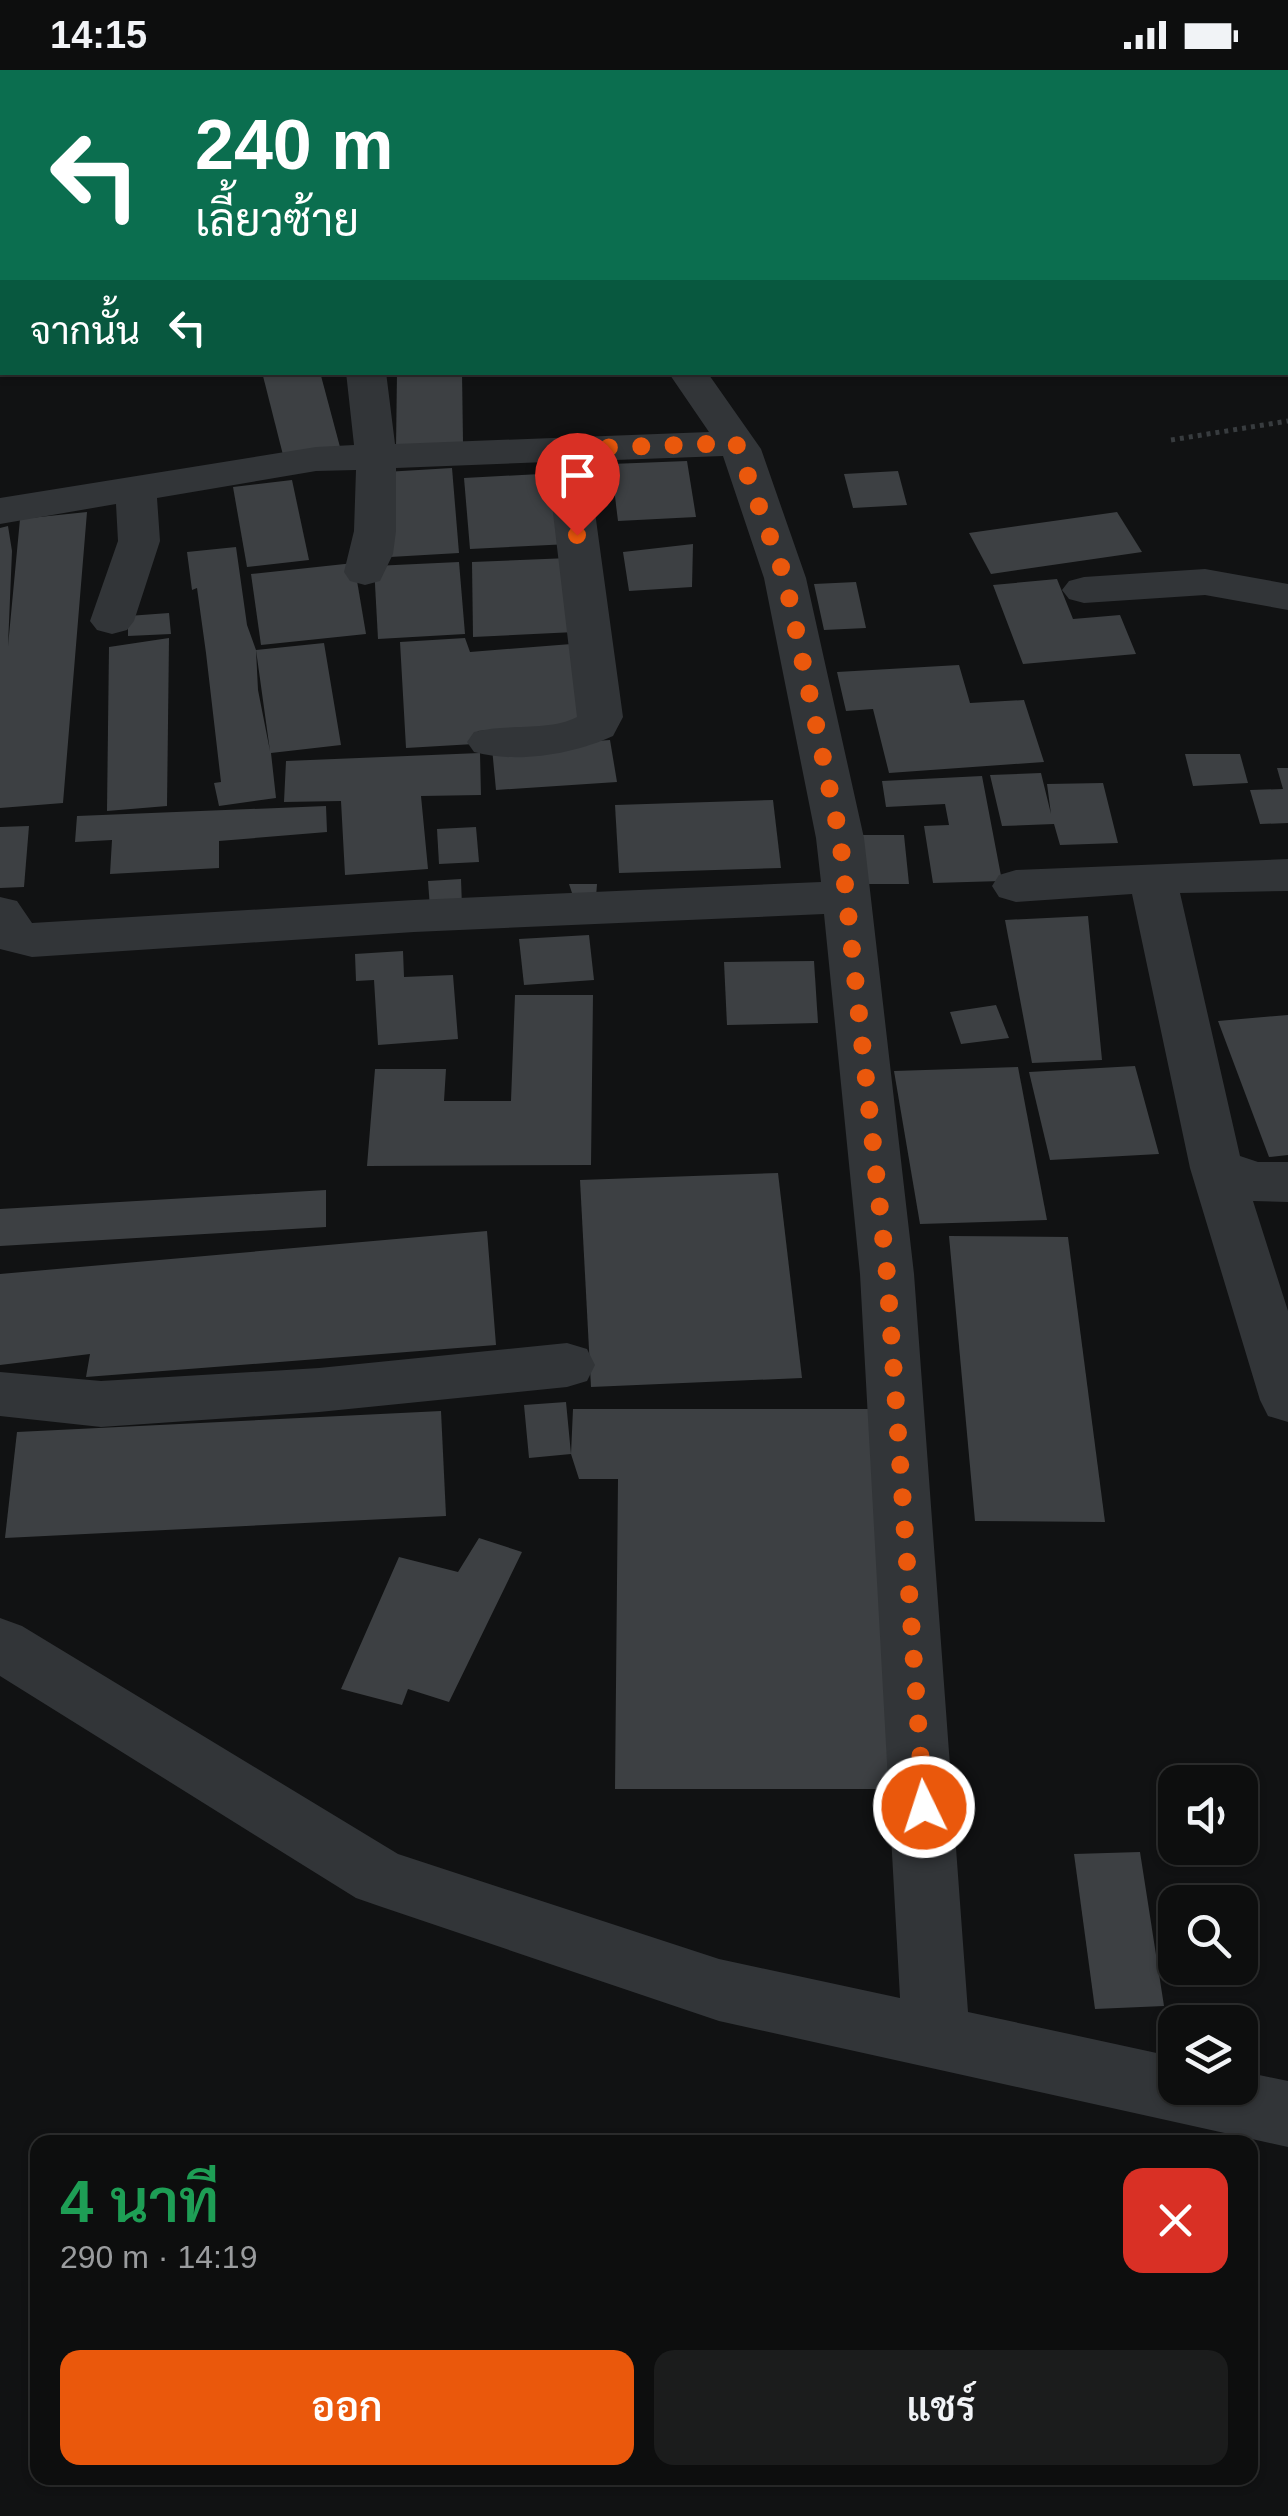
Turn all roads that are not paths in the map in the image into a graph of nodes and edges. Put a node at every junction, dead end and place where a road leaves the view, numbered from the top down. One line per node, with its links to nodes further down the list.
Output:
1 (366, 375): 5 (street)
2 (689, 375): 3 (street)
3 (736, 443): 4 (street); 16 (street)
4 (566, 449): 5 (street); 12 (street)
5 (376, 456): 6 (street); 8 (street)
6 (136, 488): 7 (street); 11 (street)
7 (0, 511)
8 (364, 572)
9 (1084, 590): 10 (street)
10 (1288, 596)
11 (112, 621)
12 (490, 742)
13 (1288, 875): 14 (street)
14 (1153, 880): 15 (street); 18 (street)
15 (1016, 886)
16 (845, 897): 17 (street); 24 (street)
17 (0, 913)
18 (1216, 1168): 19 (street); 22 (street)
19 (1288, 1182)
20 (567, 1365): 21 (street)
21 (0, 1394)
22 (1288, 1400)
23 (0, 1644): 24 (street)
24 (936, 2038): 25 (street)
25 (1288, 2114)

